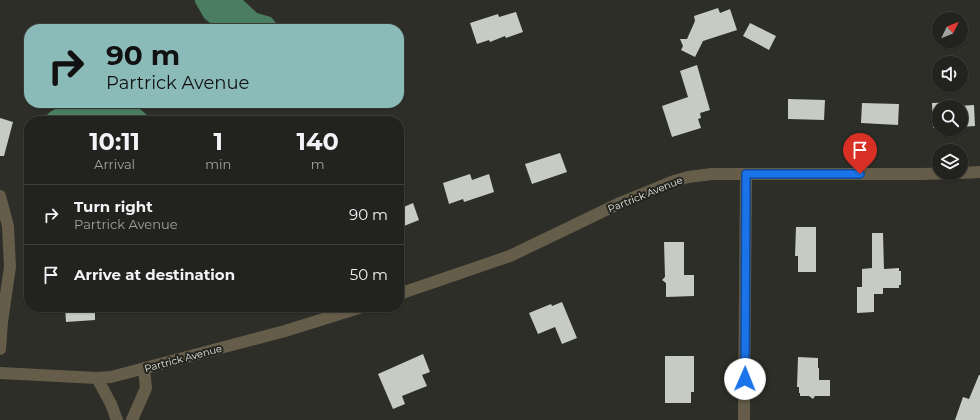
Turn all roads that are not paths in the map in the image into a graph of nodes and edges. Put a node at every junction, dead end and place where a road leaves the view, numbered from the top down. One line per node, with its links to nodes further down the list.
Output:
1 (980, 172): 2 (street)
2 (968, 173)
3 (746, 174): 4 (street, Partrick Avenue); 6 (street, Partrick Avenue); 14 (street)
4 (932, 174)
5 (0, 196): 8 (street)
6 (404, 292)
7 (346, 312): 9 (street, Partrick Avenue)
8 (0, 349)
9 (144, 368): 11 (street, Partrick Avenue); 13 (street)
10 (0, 373): 11 (street, Partrick Avenue)
11 (97, 378): 12 (street)
12 (117, 420)
13 (132, 420)
14 (744, 420)

